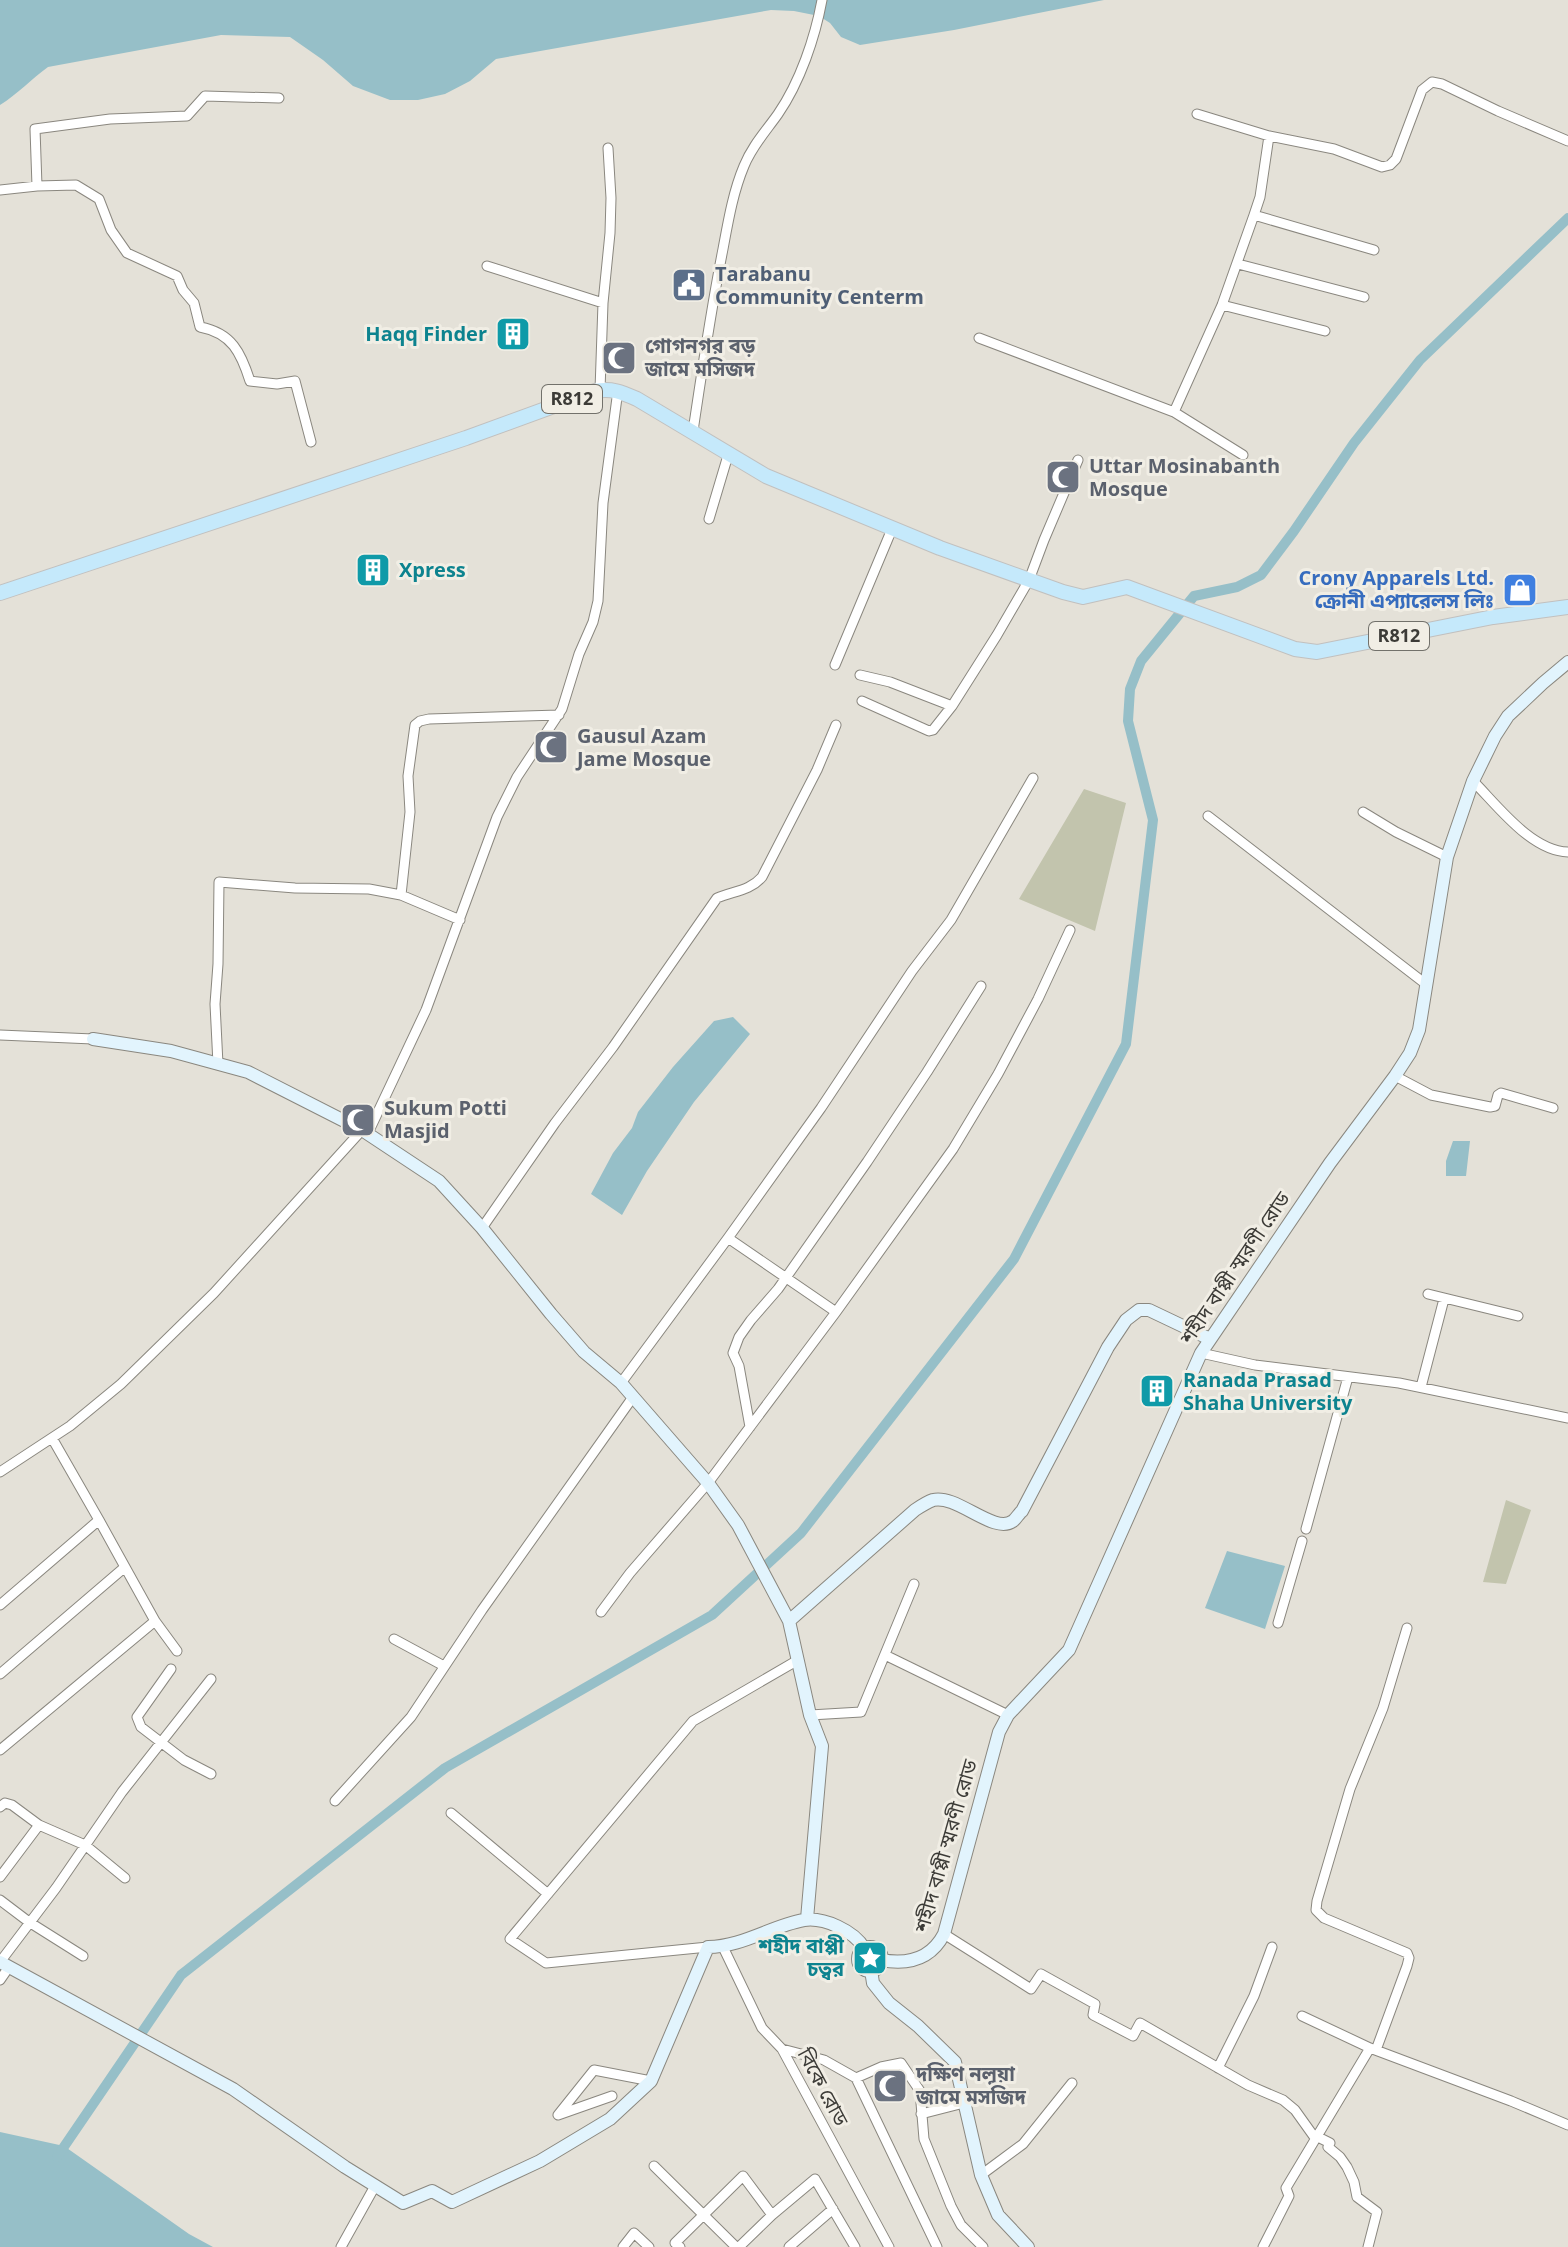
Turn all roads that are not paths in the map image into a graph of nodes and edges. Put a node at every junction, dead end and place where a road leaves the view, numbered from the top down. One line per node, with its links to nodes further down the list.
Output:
1 (822, 0): 21 (street)
2 (279, 98): 7 (street)
3 (1197, 114): 4 (street)
4 (1269, 136): 5 (street); 9 (street)
5 (1568, 141)
6 (608, 148): 14 (street)
7 (37, 186): 8 (street); 22 (street)
8 (0, 190)
9 (1254, 215): 10 (street); 11 (street)
10 (1374, 250)
11 (1238, 264): 13 (street); 15 (street)
12 (487, 266): 14 (street)
13 (1364, 297)
14 (603, 303): 18 (street)
15 (1222, 305): 16 (street); 20 (street)
16 (1325, 331)
17 (979, 338): 20 (street)
18 (600, 390): 19 (main road, R812); 29 (main road, R812)
19 (618, 390): 21 (main road, R812); 36 (street)
20 (1174, 412): 24 (street)
21 (693, 431): 23 (main road, R812)
22 (311, 442)
23 (729, 452): 26 (street); 27 (main road, R812)
24 (1243, 455)
25 (1078, 460): 28 (street)
26 (709, 519)
27 (892, 529): 28 (main road, R812); 32 (street)
28 (1029, 580): 30 (main road, R812); 35 (street)
29 (0, 593)
30 (1568, 607)
31 (1568, 662): 39 (street, শহীদ বাপ্পী স্মরণী রোড)
32 (835, 665)
33 (860, 675): 35 (street)
34 (862, 701): 35 (street)
35 (952, 706)
36 (559, 715): 44 (street); 45 (street)
37 (836, 725): 55 (street)
38 (1033, 778): 56 (street)
39 (1473, 781): 42 (street); 43 (street, শহীদ বাপ্পী স্মরণী রোড)
40 (1363, 812): 43 (street)
41 (1208, 816): 47 (street)
42 (1568, 852)
43 (1447, 857): 47 (street, শহীদ বাপ্পী স্মরণী রোড)
44 (401, 895): 45 (street); 51 (street)
45 (460, 920): 54 (street)
46 (1070, 930): 60 (street)
47 (1427, 985): 52 (street, শহীদ বাপ্পী স্মরণী রোড)
48 (981, 986): 57 (street)
49 (0, 1035): 50 (street)
50 (93, 1039): 51 (street)
51 (218, 1064): 54 (street)
52 (1395, 1076): 53 (street); 62 (street, শহীদ বাপ্পী স্মরণী রোড)
53 (1553, 1108)
54 (365, 1132): 55 (street); 70 (street)
55 (482, 1228): 65 (street)
56 (728, 1238): 57 (street); 65 (street)
57 (786, 1276): 60 (street); 69 (street)
58 (1428, 1294): 59 (street)
59 (1444, 1299): 61 (street); 66 (street)
60 (836, 1312): 69 (street)
61 (1518, 1316)
62 (1210, 1339): 63 (street, শহীদ বাপ্পী স্মরণী রোড); 81 (street)
63 (1201, 1353): 64 (street); 93 (street, শহীদ বাপ্পী স্মরণী রোড)
64 (1348, 1377): 66 (street); 74 (street)
65 (621, 1383): 67 (street)
66 (1421, 1387): 68 (street)
67 (633, 1397): 72 (street); 88 (street)
68 (1568, 1418)
69 (750, 1427): 72 (street)
70 (52, 1438): 71 (street); 73 (street)
71 (0, 1472)
72 (708, 1483): 79 (street); 81 (street)
73 (99, 1520): 76 (street); 78 (street)
74 (1306, 1529)
75 (1302, 1541): 82 (street)
76 (125, 1567): 80 (street); 90 (street)
77 (914, 1584): 86 (street)
78 (0, 1605)
79 (601, 1612)
80 (155, 1621): 85 (street); 95 (street)
81 (789, 1621): 87 (street)
82 (1278, 1623)
83 (1407, 1628): 120 (street)
84 (394, 1639): 88 (street)
85 (177, 1651)
86 (885, 1655): 92 (street); 93 (street)
87 (798, 1660): 92 (street); 104 (street)
88 (444, 1666): 97 (street)
89 (171, 1669): 94 (street)
90 (0, 1674)
91 (211, 1679): 94 (street)
92 (810, 1715): 106 (street)
93 (1008, 1715): 108 (street, শহীদ বাপ্পী স্মরণী রোড)
94 (163, 1742): 96 (street); 101 (street)
95 (0, 1750)
96 (211, 1774)
97 (335, 1801)
98 (0, 1807): 100 (street)
99 (451, 1813): 104 (street)
100 (39, 1825): 101 (street); 102 (street)
101 (85, 1845): 103 (street); 107 (street)
102 (0, 1877)
103 (125, 1878)
104 (548, 1894): 109 (street)
105 (0, 1900): 107 (street)
106 (807, 1919): 110 (street); 112 (street)
107 (29, 1922): 113 (street); 115 (street)
108 (944, 1934): 114 (street, শহীদ বাপ্পী স্মরণী রোড); 121 (street)
109 (708, 1947): 110 (street); 123 (street)
110 (723, 1947): 119 (street, বিকে রোড)
111 (1272, 1947): 121 (street)
112 (864, 1948): 114 (street); 116 (street)
113 (83, 1956)
114 (881, 1960): 116 (street)
115 (3, 1963): 117 (street); 132 (street)
116 (871, 1970): 126 (street)
117 (0, 1980)
118 (1302, 2016): 120 (street)
119 (782, 2049): 122 (street); 143 (street, বিকে রোড)
120 (1373, 2049): 128 (street); 129 (street)
121 (1218, 2068): 129 (street)
122 (856, 2078): 127 (street); 144 (street)
123 (651, 2081): 125 (street); 132 (street)
124 (1072, 2083): 131 (street)
125 (612, 2096)
126 (964, 2103): 127 (street); 131 (street)
127 (921, 2114): 145 (street)
128 (1568, 2125)
129 (1316, 2137): 147 (street); 148 (street)
130 (654, 2166): 134 (street)
131 (981, 2175): 146 (street)
132 (375, 2186): 137 (street)
133 (833, 2209): 135 (street); 141 (street); 142 (street)
134 (704, 2214): 135 (street); 136 (street); 140 (street)
135 (772, 2215): 140 (street)
136 (675, 2246)
137 (341, 2247)
138 (623, 2247): 139 (street)
139 (649, 2247)
140 (737, 2247)
141 (789, 2247)
142 (855, 2247)
143 (889, 2247)
144 (937, 2247)
145 (983, 2247)
146 (1028, 2247)
147 (1263, 2247)
148 (1368, 2247)

